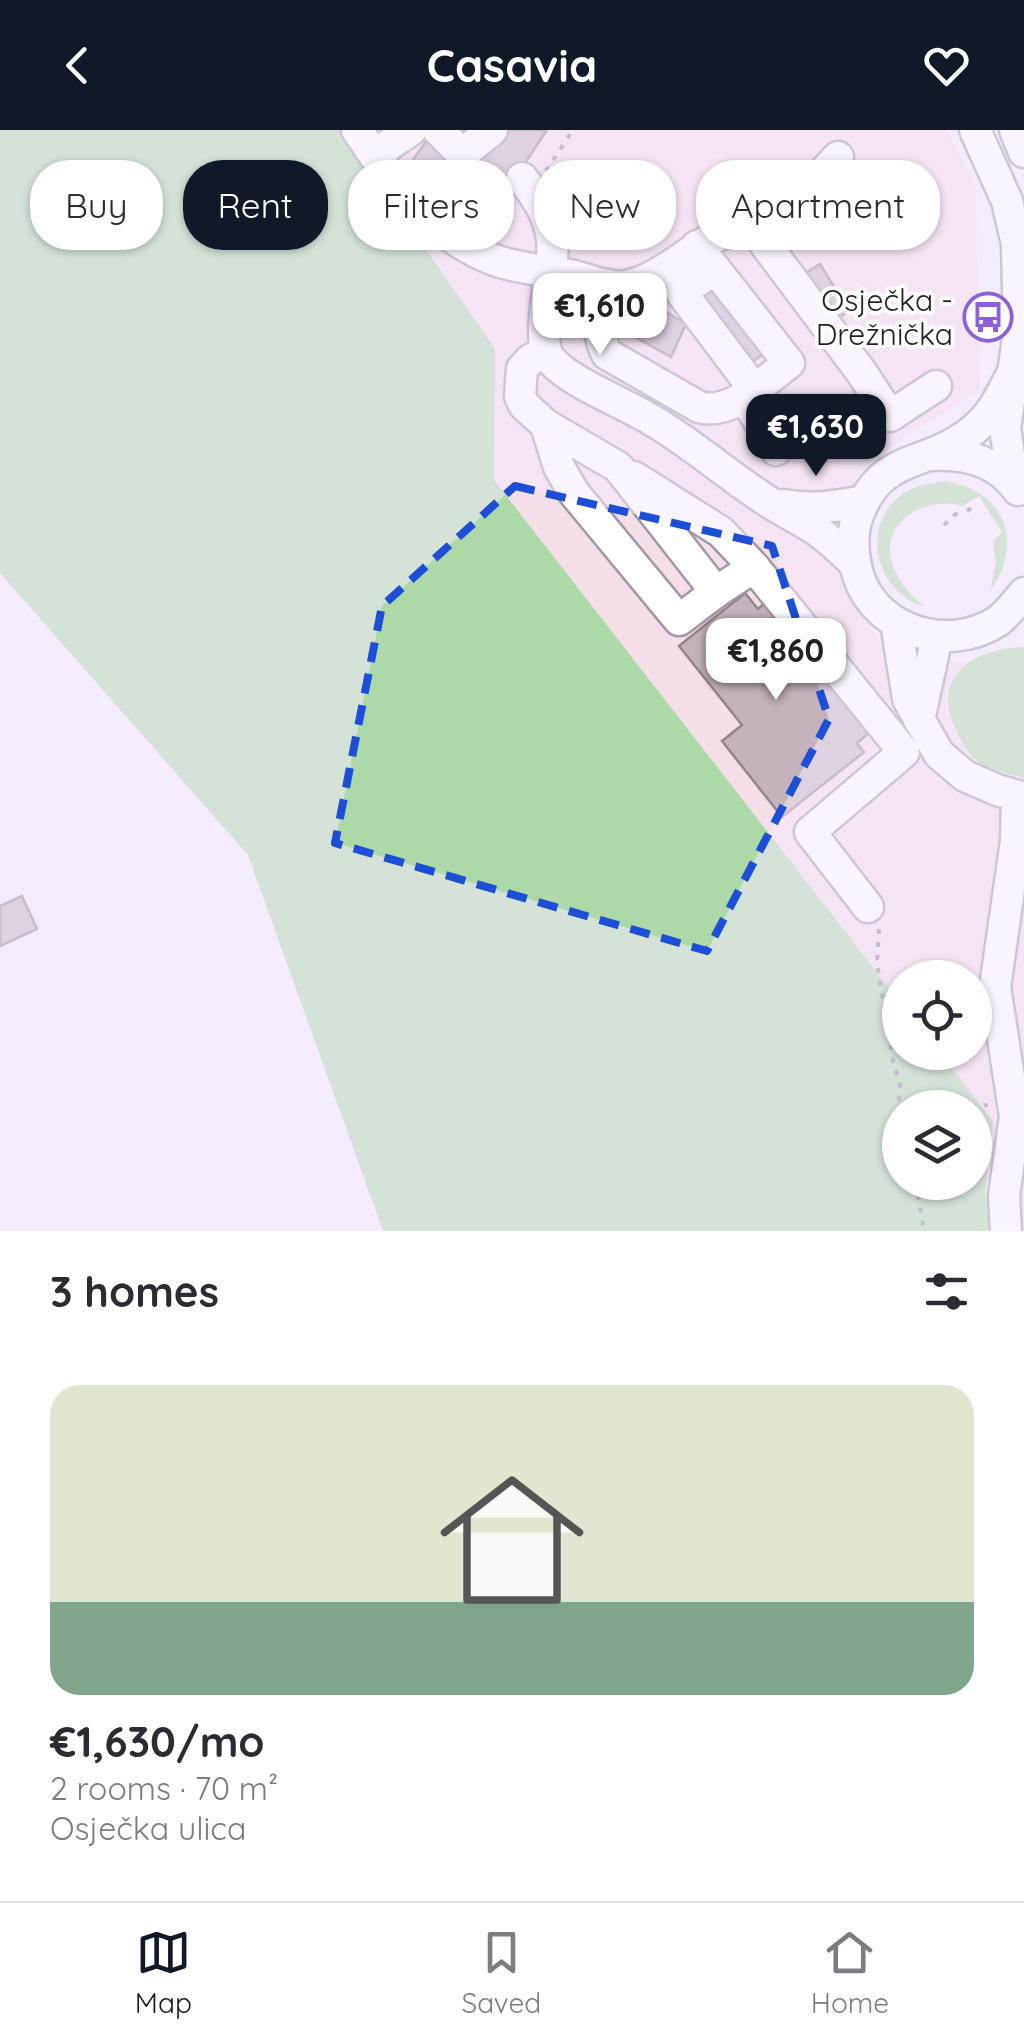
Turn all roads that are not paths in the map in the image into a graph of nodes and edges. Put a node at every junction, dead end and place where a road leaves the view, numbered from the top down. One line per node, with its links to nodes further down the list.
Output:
1 (411, 130): 6 (street)
2 (438, 130): 3 (street)
3 (492, 130)
4 (975, 130): 11 (street)
5 (1015, 130): 7 (street)
6 (366, 142): 15 (street)
7 (1024, 152)
8 (838, 157): 9 (street)
9 (835, 160)
10 (532, 179): 15 (street)
11 (1021, 248): 18 (street)
12 (713, 250): 14 (street)
13 (770, 250): 19 (street)
14 (706, 258): 16 (street); 20 (street); 20 (street)
15 (550, 274): 16 (street); 17 (street)
16 (607, 285): 20 (street)
17 (545, 352): 21 (street); 26 (street)
18 (1018, 358): 23 (street); 25 (street)
19 (936, 386)
20 (749, 392): 22 (street)
21 (546, 425): 24 (street); 30 (street)
22 (776, 450)
23 (928, 455): 25 (street); 27 (street)
24 (618, 467): 29 (street); 30 (street)
25 (1018, 490)
26 (769, 502): 27 (street); 28 (street)
27 (864, 502): 28 (street)
28 (856, 565): 32 (street)
29 (754, 567): 30 (street); 38 (street)
30 (716, 592)
31 (1024, 593): 33 (street)
32 (896, 622): 34 (street); 35 (street)
33 (1010, 627): 34 (street)
34 (937, 637): 35 (street)
35 (919, 720): 36 (street)
36 (1021, 797): 37 (street)
37 (1020, 846): 39 (street)
38 (876, 913)
39 (1005, 916): 40 (street); 41 (street)
40 (1024, 941)
41 (995, 987): 42 (street); 43 (street)
42 (1024, 1026)
43 (1006, 1231)

